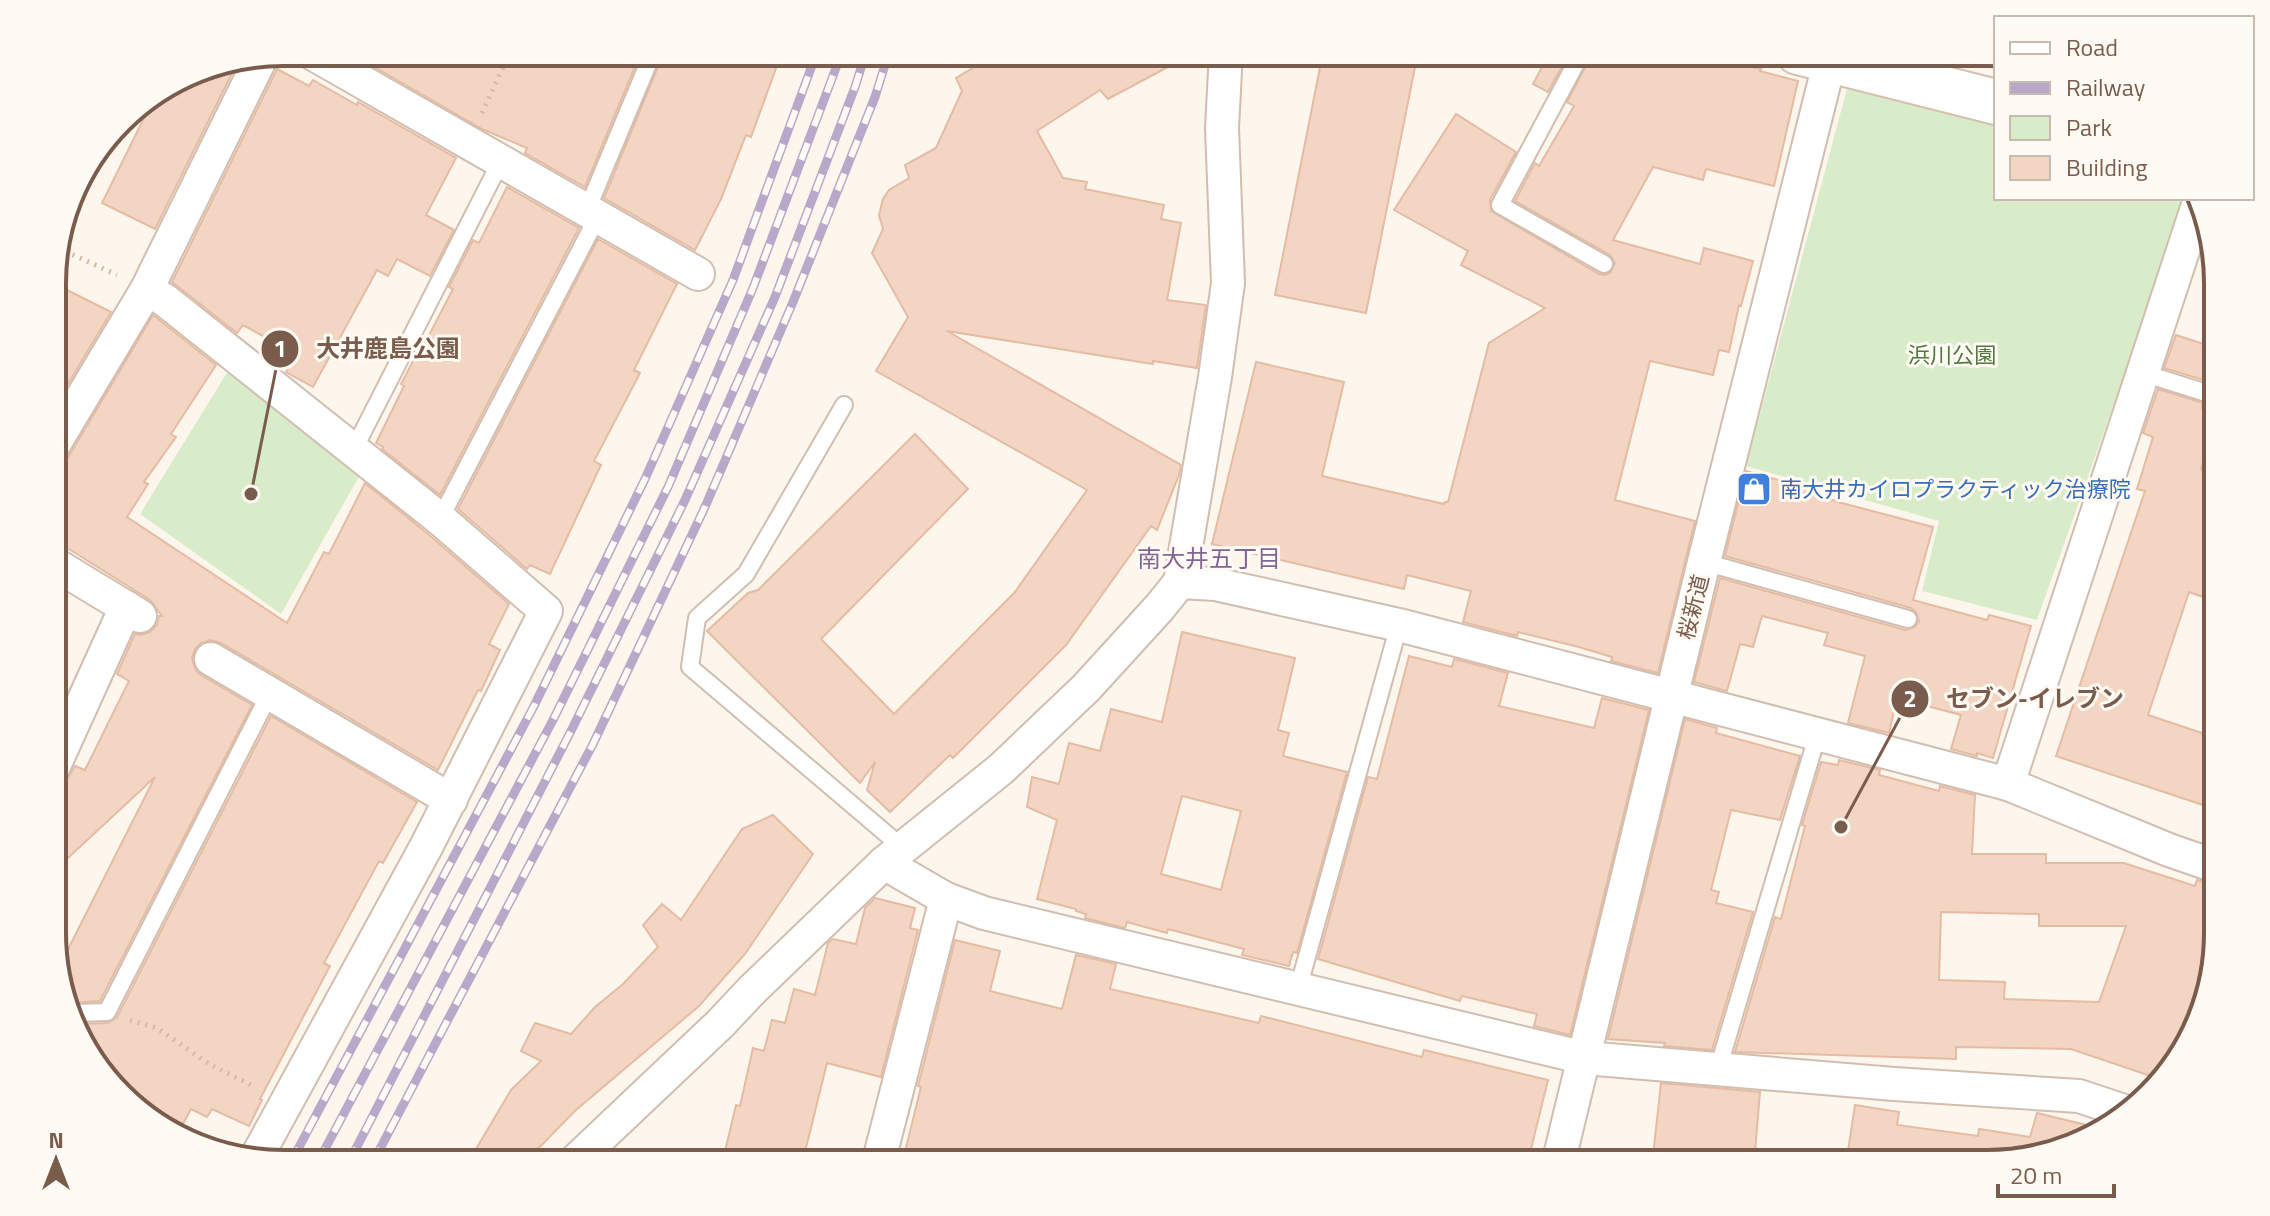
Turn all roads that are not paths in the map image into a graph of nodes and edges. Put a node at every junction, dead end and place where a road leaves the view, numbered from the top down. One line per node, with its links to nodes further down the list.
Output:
1 (335, 66): 9 (street)
2 (648, 66): 10 (lane)
3 (1225, 66): 23 (street)
4 (1574, 66): 12 (lane)
5 (1817, 66): 21 (street, 桜新道)
6 (1861, 66): 8 (street)
7 (256, 68): 14 (street)
8 (1994, 101)
9 (501, 161): 10 (street); 19 (lane)
10 (592, 213): 13 (street); 20 (lane)
11 (2194, 219): 15 (street)
12 (1604, 264)
13 (698, 274)
14 (147, 289): 18 (street); 19 (street)
15 (2143, 373): 16 (lane); 31 (street)
16 (2204, 392)
17 (844, 405): 33 (lane)
18 (66, 424)
19 (354, 449): 20 (street)
20 (440, 519): 32 (street)
21 (1704, 562): 24 (lane); 28 (street, 桜新道)
22 (66, 571): 30 (street)
23 (1180, 582): 25 (street); 33 (street)
24 (1908, 619)
25 (1399, 625): 28 (street); 36 (lane)
26 (211, 659): 27 (street)
27 (270, 693): 32 (street); 37 (lane)
28 (1671, 695): 29 (street); 38 (street, 桜新道)
29 (1818, 733): 31 (street); 39 (lane)
30 (66, 743)
31 (2008, 784): 34 (street)
32 (451, 800): 41 (street)
33 (894, 855): 35 (street); 42 (street)
34 (2204, 862)
35 (946, 899): 36 (street); 43 (street)
36 (1298, 989): 38 (street)
37 (82, 1013)
38 (1585, 1058): 39 (street); 44 (street, 桜新道)
39 (1718, 1069): 40 (street)
40 (2115, 1108)
41 (261, 1148)
42 (587, 1150)
43 (882, 1150)
44 (1562, 1150)

